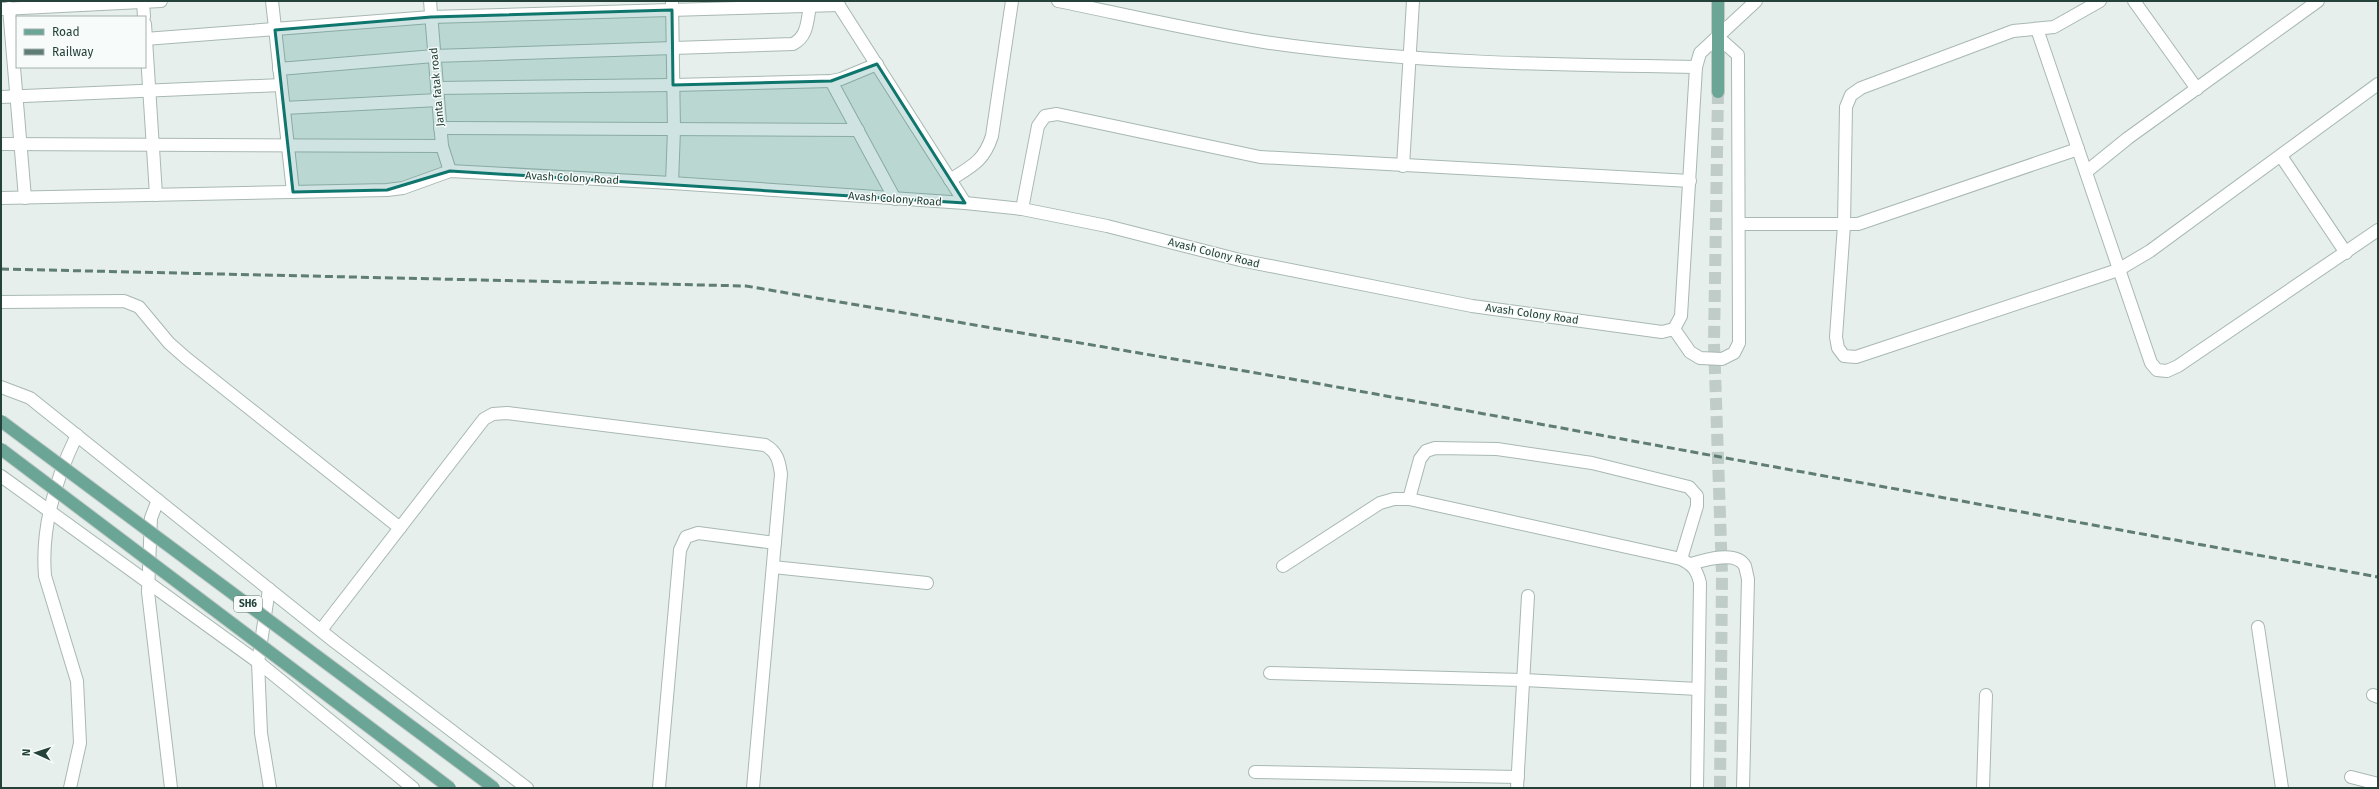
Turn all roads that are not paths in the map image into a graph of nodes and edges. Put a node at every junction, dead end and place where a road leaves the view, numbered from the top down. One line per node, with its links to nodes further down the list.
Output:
1 (161, 1): 12 (street)
2 (272, 1): 20 (street)
3 (430, 1): 18 (street, Janta fatak road)
4 (1012, 1): 54 (street)
5 (1058, 1): 26 (street)
6 (1413, 1): 26 (street)
7 (1718, 1): 21 (main road)
8 (1756, 1): 21 (street)
9 (2100, 1): 19 (street)
10 (2134, 1): 34 (street)
11 (2318, 1): 34 (street)
12 (143, 2): 16 (street); 17 (street)
13 (838, 3): 15 (street); 27 (street)
14 (672, 6): 15 (street); 18 (street); 24 (street)
15 (810, 6): 24 (street)
16 (5, 8): 23 (street)
17 (144, 16)
18 (431, 17): 20 (street); 25 (street, Janta fatak road)
19 (2037, 29): 49 (street); 65 (street)
20 (275, 30): 22 (street); 29 (street)
21 (1718, 38): 28 (street); 36 (main road); 64 (street)
22 (146, 39): 35 (street)
23 (10, 47): 39 (street)
24 (672, 50): 25 (street); 33 (street)
25 (434, 56): 29 (street); 37 (street, Janta fatak road)
26 (1409, 58): 28 (street); 51 (street)
27 (877, 64): 30 (street); 54 (street)
28 (1696, 67): 55 (street)
29 (280, 69): 32 (street)
30 (831, 81): 33 (street); 43 (street)
31 (2378, 84): 50 (street)
32 (282, 85): 35 (street); 40 (street)
33 (673, 85): 37 (street); 42 (street)
34 (2197, 89): 53 (street)
35 (149, 91): 39 (street); 46 (street)
36 (1718, 92)
37 (437, 94): 40 (street); 41 (street, Janta fatak road)
38 (1, 97): 39 (street)
39 (16, 97): 45 (street)
40 (284, 108): 47 (street)
41 (440, 128): 42 (street); 48 (street, Janta fatak road)
42 (674, 130): 43 (street); 56 (street)
43 (858, 130): 61 (street)
44 (1, 144): 45 (street)
45 (20, 144): 46 (street); 60 (street)
46 (153, 145): 47 (street); 58 (street)
47 (288, 145): 48 (street); 57 (street)
48 (442, 146): 52 (street, Janta fatak road)
49 (2078, 150): 53 (street); 65 (street)
50 (2281, 156): 67 (street); 68 (street)
51 (1403, 166): 55 (street); 63 (street)
52 (450, 171): 56 (street, Avash Colony Road); 57 (street)
53 (2086, 172): 68 (street)
54 (950, 180): 62 (street)
55 (1690, 181): 70 (street)
56 (672, 183): 61 (street, Avash Colony Road)
57 (293, 192): 58 (street)
58 (156, 195): 60 (street)
59 (1, 198): 60 (street)
60 (25, 198)
61 (895, 199): 62 (street, Avash Colony Road)
62 (965, 203): 63 (street, Avash Colony Road)
63 (1022, 209): 70 (street, Avash Colony Road)
64 (1739, 224): 65 (street); 70 (street)
65 (1844, 225): 68 (street)
66 (2378, 230): 67 (street)
67 (2346, 253): 68 (street)
68 (2118, 270)
69 (1, 302): 79 (street)
70 (1674, 329)
71 (1, 386): 73 (street)
72 (1, 421): 104 (main road, SH6, bridge)
73 (77, 435): 77 (street); 78 (street)
74 (1, 449): 103 (main road, SH6, bridge)
75 (1, 476): 78 (street)
76 (1410, 499): 81 (street); 81 (street); 82 (street)
77 (158, 500): 85 (street); 86 (street)
78 (49, 512): 85 (street); 99 (street)
79 (400, 528): 80 (street); 89 (street)
80 (775, 543): 83 (street); 106 (street)
81 (1686, 562): 93 (street); 109 (street)
82 (1283, 566)
83 (773, 568): 84 (street); 107 (street)
84 (927, 583)
85 (148, 584): 90 (street); 100 (street)
86 (268, 588): 89 (street); 90 (street)
87 (1528, 596): 92 (street)
88 (2258, 627): 111 (street)
89 (321, 630): 105 (street)
90 (258, 662): 101 (street); 102 (street)
91 (1270, 673): 92 (street)
92 (1522, 680): 93 (street); 97 (street)
93 (1698, 689): 108 (street)
94 (1986, 696): 110 (street)
95 (1255, 772): 97 (street)
96 (2351, 777): 98 (street)
97 (1517, 783)
98 (2378, 784)
99 (70, 788)
100 (171, 788)
101 (270, 788)
102 (413, 788)
103 (450, 788)
104 (494, 788)
105 (527, 788)
106 (659, 788)
107 (753, 788)
108 (1697, 788)
109 (1743, 788)
110 (1983, 788)
111 (2282, 788)

